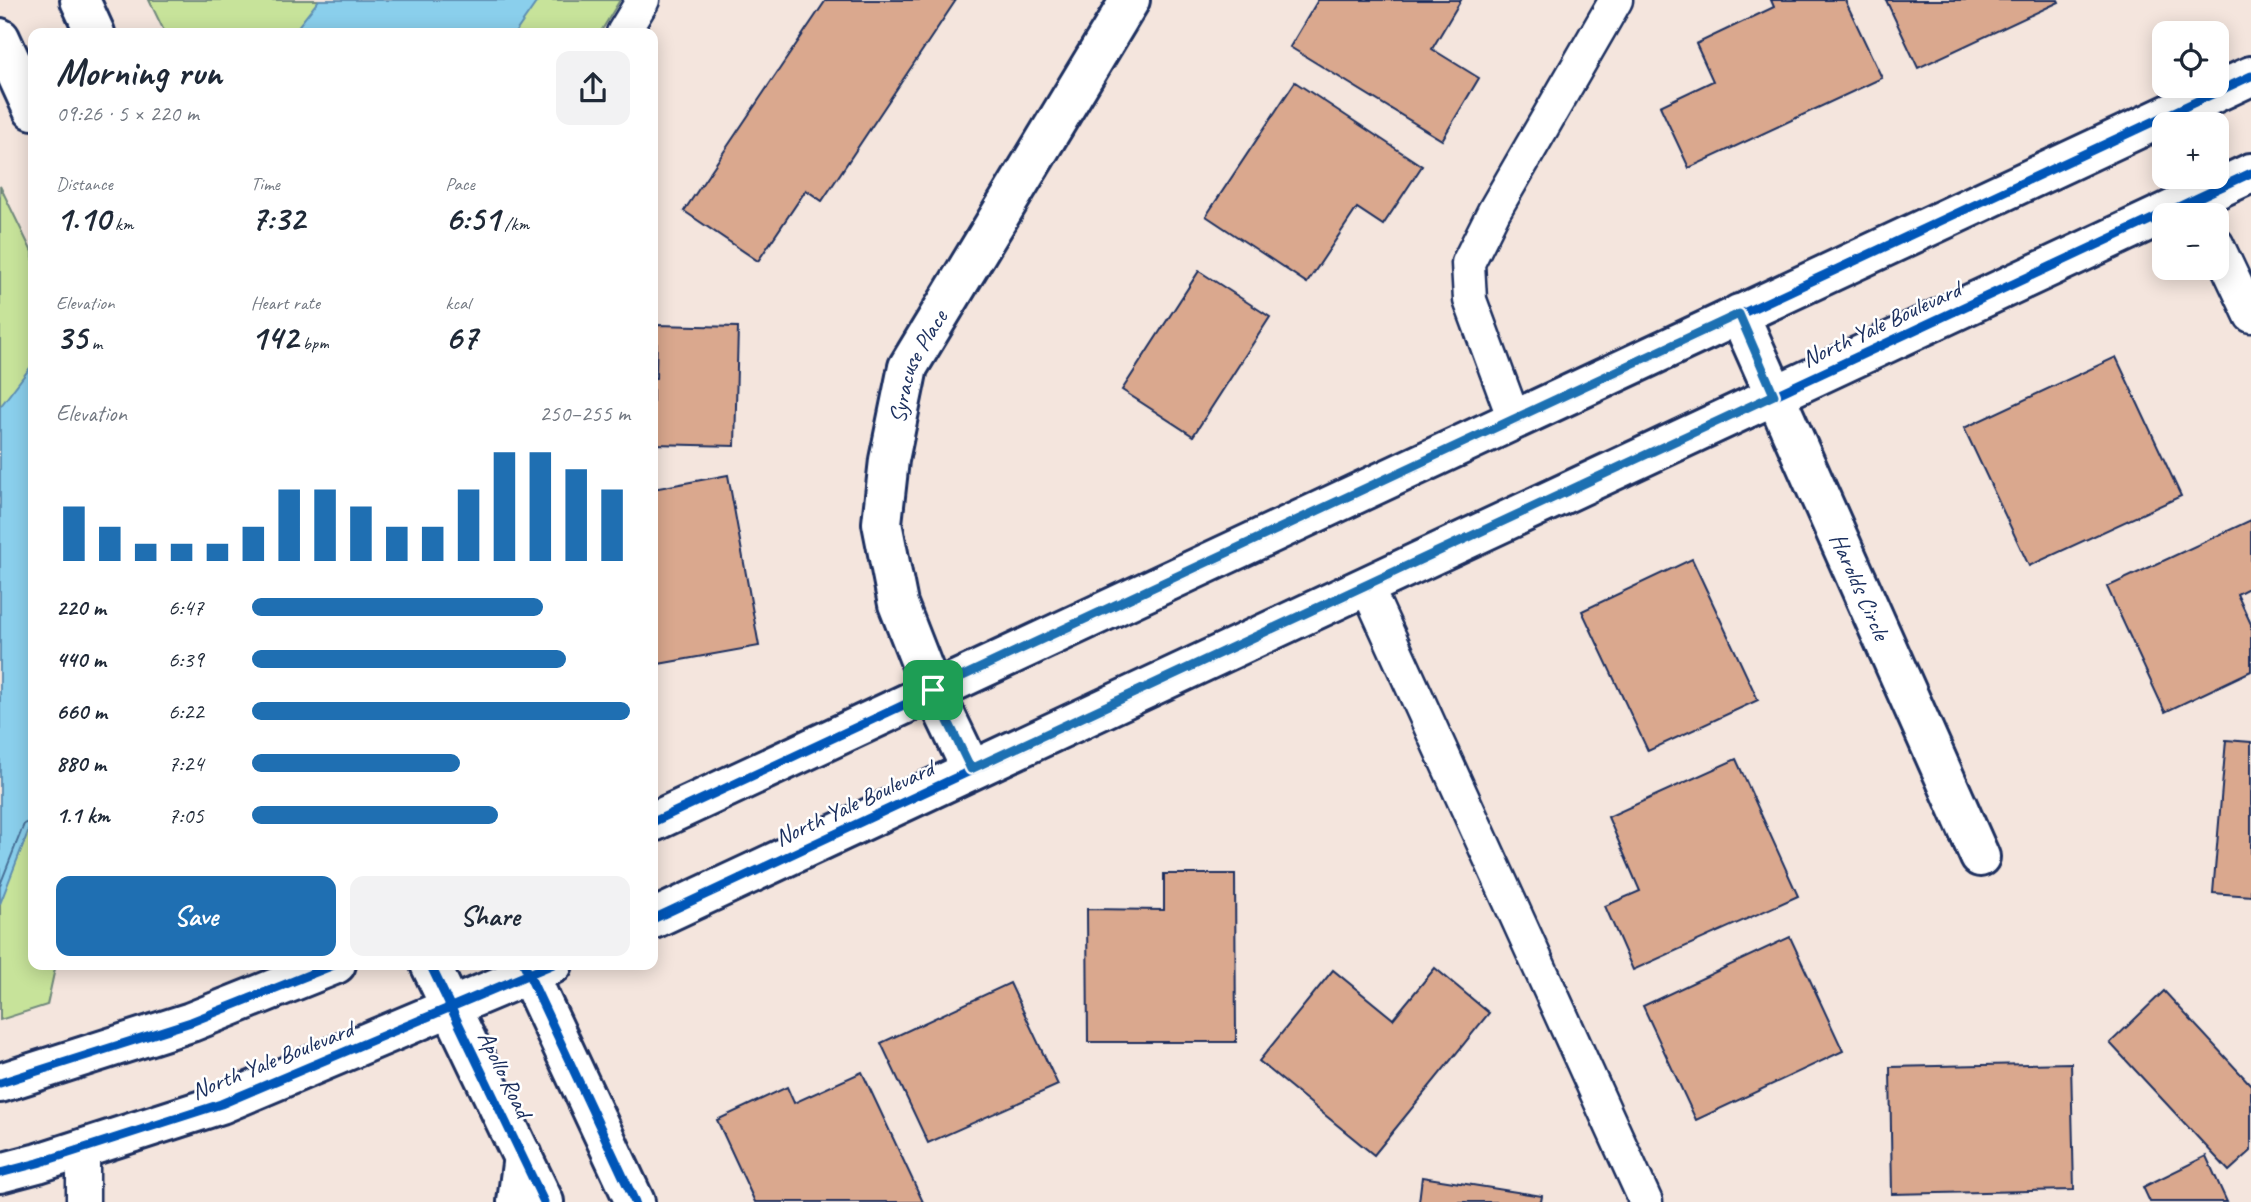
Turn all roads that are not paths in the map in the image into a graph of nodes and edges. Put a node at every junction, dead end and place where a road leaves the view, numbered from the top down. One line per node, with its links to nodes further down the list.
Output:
1 (80, 0): 5 (street)
2 (643, 0): 6 (lane)
3 (1130, 0): 19 (street, Syracuse Place)
4 (1616, 0): 17 (lane)
5 (93, 28)
6 (626, 28)
7 (0, 38): 9 (street)
8 (2251, 76): 14 (street)
9 (28, 99)
10 (2251, 173): 11 (street, North Yale Boulevard)
11 (2206, 203)
12 (2152, 228): 16 (street, North Yale Boulevard)
13 (2229, 269): 15 (lane)
14 (1739, 314): 16 (street, Harolds Circle); 17 (street)
15 (2251, 316)
16 (1774, 395): 18 (street, North Yale Boulevard); 22 (street, Harolds Circle)
17 (1514, 419): 19 (street)
18 (1366, 585): 20 (street, North Yale Boulevard); 37 (lane)
19 (933, 690): 20 (street, Syracuse Place); 21 (street)
20 (971, 769): 23 (street, North Yale Boulevard)
21 (658, 820)
22 (1980, 857)
23 (658, 917)
24 (321, 970): 29 (street)
25 (433, 970): 28 (street, Apollo Road)
26 (529, 970): 28 (street, North Yale Boulevard)
27 (536, 970): 36 (street)
28 (451, 1007): 30 (street, North Yale Boulevard); 31 (street, Apollo Road)
29 (7, 1081)
30 (83, 1149): 32 (street, North Yale Boulevard); 33 (lane)
31 (523, 1156): 34 (street, Apollo Road); 35 (street, Apollo Road)
32 (0, 1173)
33 (83, 1202)
34 (517, 1202)
35 (544, 1202)
36 (635, 1202)
37 (1646, 1202)

